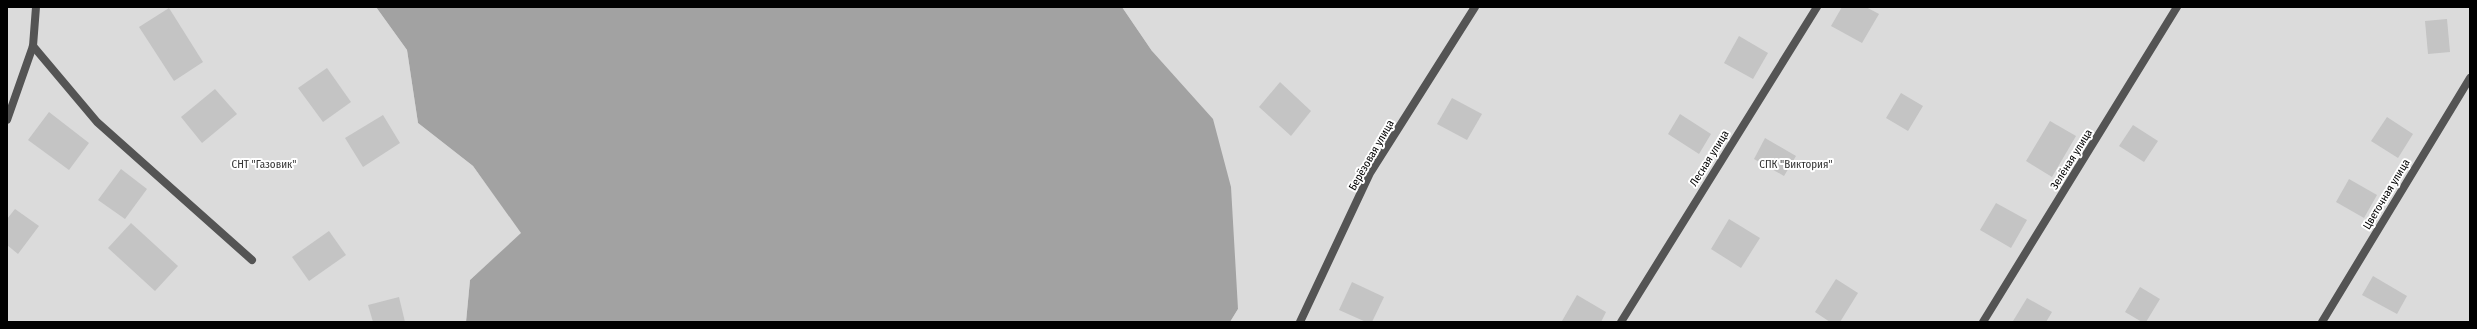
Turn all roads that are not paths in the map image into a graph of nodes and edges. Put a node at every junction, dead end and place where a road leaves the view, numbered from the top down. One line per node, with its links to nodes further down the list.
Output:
1 (36, 7): 5 (street)
2 (1475, 7): 9 (street, Берёзовая улица)
3 (1817, 7): 10 (street, Лесная улица)
4 (2177, 7): 11 (street, Зелёная улица)
5 (33, 46): 7 (street); 8 (street)
6 (2470, 78): 12 (street, Цветочная улица)
7 (7, 120)
8 (252, 260)
9 (1300, 322)
10 (1622, 322)
11 (1983, 322)
12 (2322, 322)

